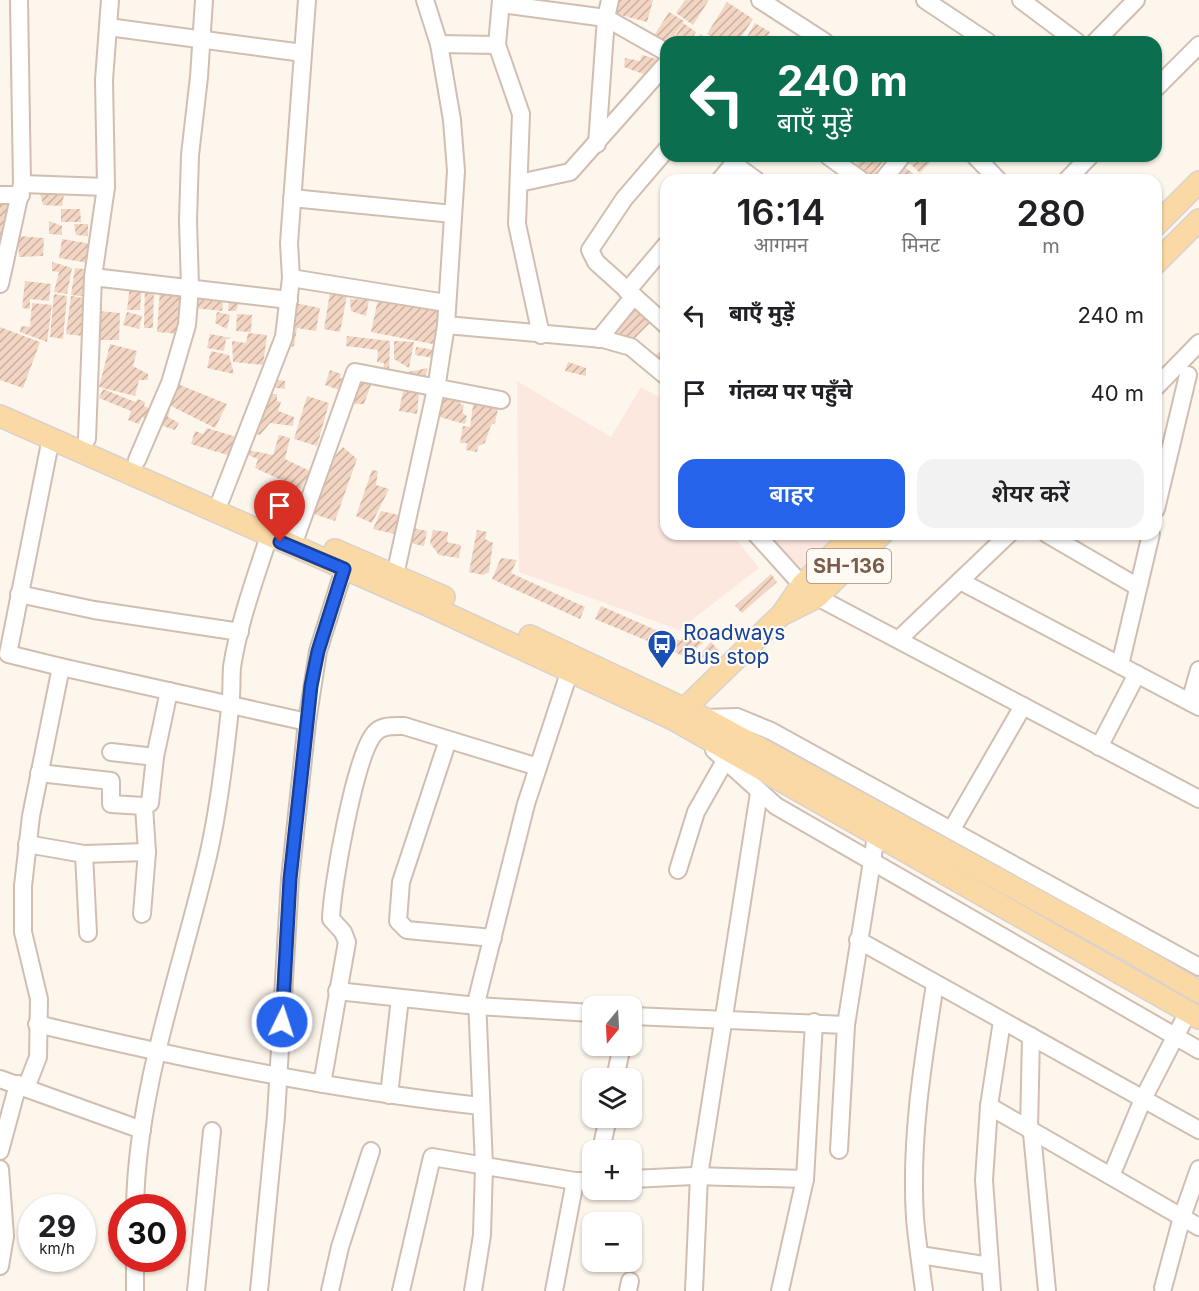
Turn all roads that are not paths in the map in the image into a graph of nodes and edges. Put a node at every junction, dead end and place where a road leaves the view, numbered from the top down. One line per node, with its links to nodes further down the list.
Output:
1 (19, 0): 43 (street)
2 (110, 0): 13 (street)
3 (204, 0): 18 (street)
4 (307, 0): 23 (street)
5 (425, 0): 19 (street)
6 (610, 0): 12 (street)
7 (760, 0): 14 (street)
8 (925, 0): 15 (street)
9 (1136, 0): 17 (street)
10 (1024, 1): 16 (street)
11 (501, 2): 12 (street); 20 (street)
12 (606, 18): 22 (street); 26 (street)
13 (108, 27): 18 (street); 42 (street)
14 (816, 36)
15 (979, 36)
16 (1069, 36)
17 (1101, 36)
18 (202, 41): 23 (street); 54 (street)
19 (439, 44): 20 (street); 46 (street)
20 (497, 45): 41 (street)
21 (1199, 45): 25 (street)
22 (660, 49)
23 (303, 53): 45 (street)
24 (660, 71): 26 (street)
25 (1162, 82)
26 (597, 144): 41 (street)
27 (660, 157): 55 (street)
28 (735, 162): 34 (street)
29 (739, 162): 35 (street)
30 (836, 162): 36 (street)
31 (898, 162): 37 (street)
32 (981, 162): 38 (street)
33 (1084, 162): 39 (street)
34 (725, 174)
35 (750, 174)
36 (853, 174)
37 (888, 174)
38 (992, 174)
39 (1072, 174)
40 (1199, 182): 47 (main road)
41 (519, 183): 60 (street)
42 (106, 187): 43 (street); 51 (street)
43 (22, 189): 44 (street); 53 (street)
44 (0, 195)
45 (292, 198): 46 (street); 52 (street)
46 (453, 214): 57 (street)
47 (1162, 219)
48 (1199, 220): 50 (main road)
49 (660, 252): 55 (street)
50 (1162, 257)
51 (93, 277): 54 (street); 71 (street)
52 (291, 278): 56 (street); 57 (street)
53 (0, 284)
54 (190, 287): 56 (street); 72 (street)
55 (631, 293): 58 (street); 61 (street)
56 (289, 300): 74 (street)
57 (446, 303): 59 (street)
58 (660, 320)
59 (446, 325): 60 (street); 66 (street)
60 (541, 335): 61 (street)
61 (599, 339): 63 (street)
62 (1199, 343): 64 (street)
63 (660, 371)
64 (1186, 375): 65 (street); 73 (street)
65 (1162, 385)
66 (436, 389): 67 (street); 75 (street); 84 (street)
67 (501, 400)
68 (0, 402): 71 (main road)
69 (0, 416): 70 (main road)
70 (51, 438): 76 (main road); 88 (street)
71 (87, 439): 72 (main road)
72 (137, 460): 74 (main road)
73 (1162, 482)
74 (221, 499): 75 (main road)
75 (297, 534): 84 (main road)
76 (269, 536): 83 (main road); 89 (street)
77 (762, 540): 87 (street)
78 (848, 540): 87 (main road, SH-136)
79 (874, 540): 87 (main road, SH-136)
80 (1003, 540): 85 (street)
81 (1057, 540): 86 (street)
82 (1150, 540): 86 (street)
83 (344, 569): 94 (main road); 103 (street)
84 (395, 575): 101 (main road)
85 (960, 581): 90 (street); 92 (street)
86 (1138, 587): 92 (street)
87 (810, 591): 90 (street); 101 (main road, SH-136)
88 (19, 594): 89 (street); 91 (street)
89 (240, 632): 100 (street)
90 (899, 639): 99 (street)
91 (4, 658): 93 (street)
92 (1120, 665): 96 (street)
93 (61, 667): 97 (street); 110 (street)
94 (570, 670): 101 (main road); 109 (street)
95 (1199, 670): 98 (street)
96 (1137, 674): 98 (street); 105 (street)
97 (169, 691): 100 (street); 107 (street)
98 (1194, 705)
99 (1023, 706): 105 (street); 114 (street)
100 (231, 707): 103 (street); 142 (street)
101 (679, 714): 102 (main road); 108 (street); 115 (main road)
102 (704, 718): 114 (street); 128 (main road)
103 (307, 722): 143 (street)
104 (448, 740): 109 (street); 123 (street); 127 (street)
105 (1099, 747): 112 (street)
106 (111, 752): 107 (street)
107 (155, 757): 113 (street)
108 (726, 759): 111 (street); 120 (street)
109 (538, 767): 123 (street)
110 (39, 773): 113 (street); 116 (street)
111 (759, 793): 119 (street); 134 (street)
112 (1199, 799)
113 (144, 806): 117 (street)
114 (952, 829): 125 (street)
115 (876, 836): 119 (street); 132 (main road)
116 (27, 844): 118 (street); 137 (street)
117 (147, 852): 118 (street); 121 (street)
118 (84, 854): 122 (street)
119 (871, 861): 124 (street); 140 (street)
120 (678, 870)
121 (142, 914)
122 (88, 933)
123 (493, 938): 130 (street)
124 (858, 940): 126 (street); 138 (street)
125 (1199, 967)
126 (935, 984): 135 (street); 170 (street)
127 (337, 991): 129 (street); 145 (street)
128 (1199, 992)
129 (400, 998): 130 (street); 147 (street)
130 (477, 1006): 131 (street); 149 (street)
131 (582, 1012)
132 (1193, 1015): 140 (street)
133 (642, 1016): 134 (street)
134 (724, 1019): 136 (street); 161 (street)
135 (1002, 1020): 139 (street); 150 (street)
136 (814, 1022): 138 (street); 164 (street)
137 (37, 1024): 142 (street); 146 (street)
138 (846, 1025): 156 (street)
139 (1031, 1036): 148 (street); 151 (street)
140 (1175, 1036): 141 (street); 148 (street)
141 (1199, 1050)
142 (158, 1053): 143 (street); 152 (street)
143 (278, 1076): 145 (street); 177 (street)
144 (0, 1079): 146 (street)
145 (322, 1084): 147 (street)
146 (22, 1086): 152 (street); 157 (street)
147 (389, 1095): 149 (street)
148 (1143, 1099): 153 (street); 162 (street)
149 (482, 1106): 158 (street)
150 (989, 1106): 151 (street); 172 (street)
151 (1029, 1129): 162 (street); 186 (street)
152 (142, 1130): 167 (street)
153 (1199, 1130)
154 (212, 1131): 176 (street)
155 (371, 1150): 178 (street)
156 (839, 1150)
157 (0, 1151)
158 (484, 1166): 165 (street); 179 (street); 180 (street)
159 (0, 1169): 171 (street)
160 (1199, 1169): 168 (street)
161 (699, 1176): 163 (street); 164 (street); 182 (street)
162 (1111, 1176): 168 (street)
163 (642, 1179)
164 (806, 1179): 183 (street)
165 (575, 1181): 166 (street); 181 (street)
166 (582, 1181)
167 (135, 1194)
168 (1182, 1217): 169 (street); 174 (street)
169 (1199, 1227)
170 (920, 1255): 172 (street); 184 (street)
171 (0, 1266)
172 (990, 1266): 185 (street)
173 (135, 1272): 175 (street)
174 (1163, 1288)
175 (135, 1291)
176 (196, 1291)
177 (260, 1291)
178 (330, 1291)
179 (401, 1291)
180 (473, 1291)
181 (554, 1291)
182 (694, 1291)
183 (780, 1291)
184 (924, 1291)
185 (992, 1291)
186 (1047, 1291)

